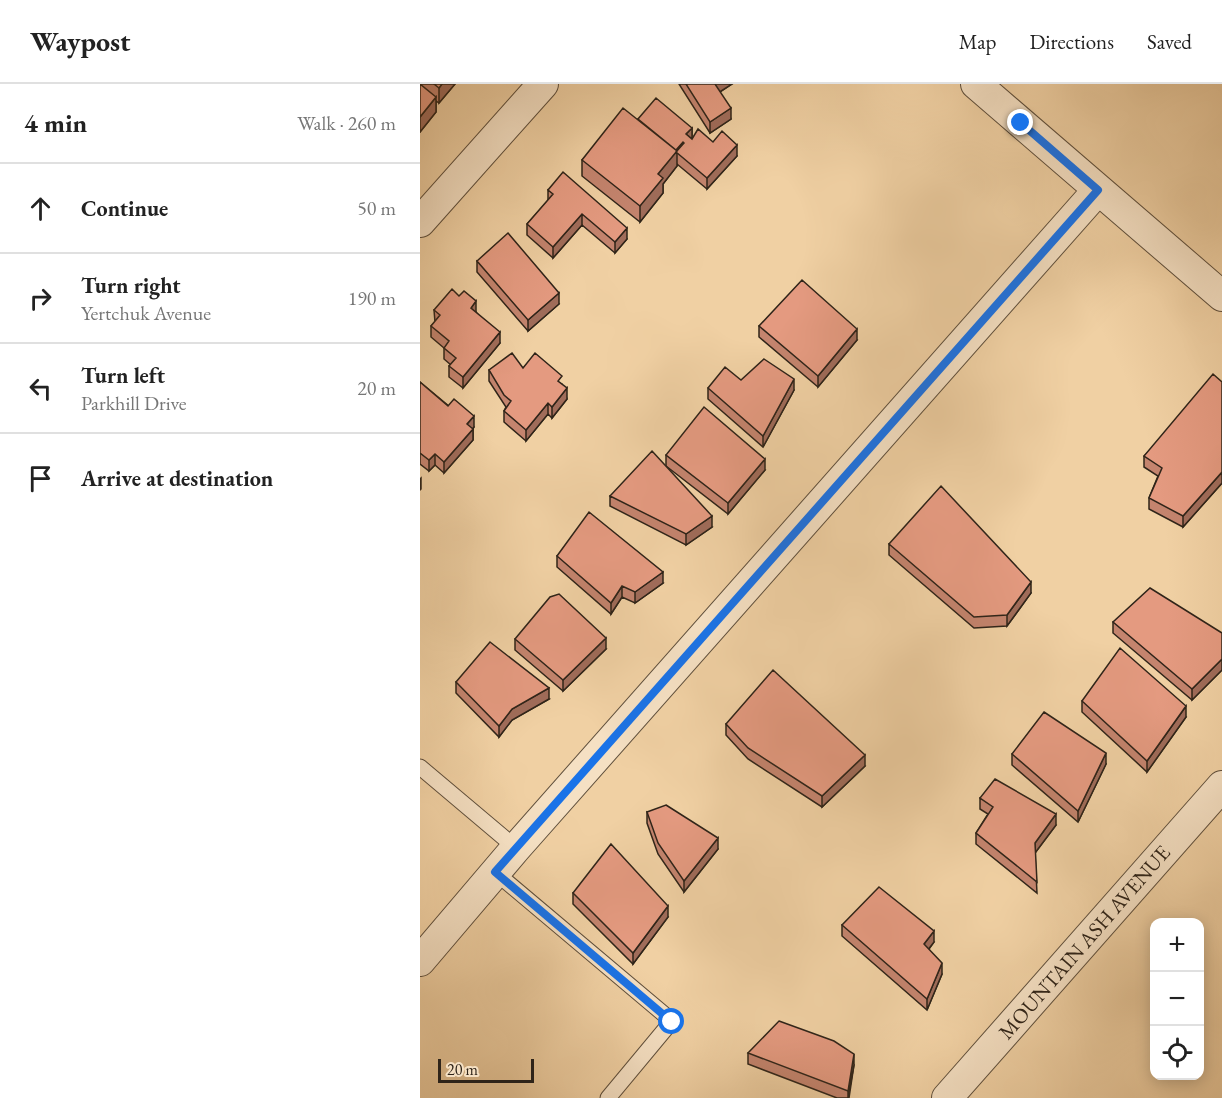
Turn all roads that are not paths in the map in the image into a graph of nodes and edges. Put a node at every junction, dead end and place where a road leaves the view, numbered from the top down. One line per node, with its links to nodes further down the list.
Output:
1 (543, 84): 4 (street)
2 (976, 84): 3 (street)
3 (1098, 190): 5 (street); 8 (street)
4 (420, 222)
5 (1222, 296)
6 (420, 767): 8 (lane)
7 (1222, 786): 12 (street, MOUNTAIN ASH AVENUE)
8 (516, 848): 9 (street)
9 (495, 872): 10 (street); 11 (lane)
10 (420, 961)
11 (608, 1098)
12 (947, 1098)

